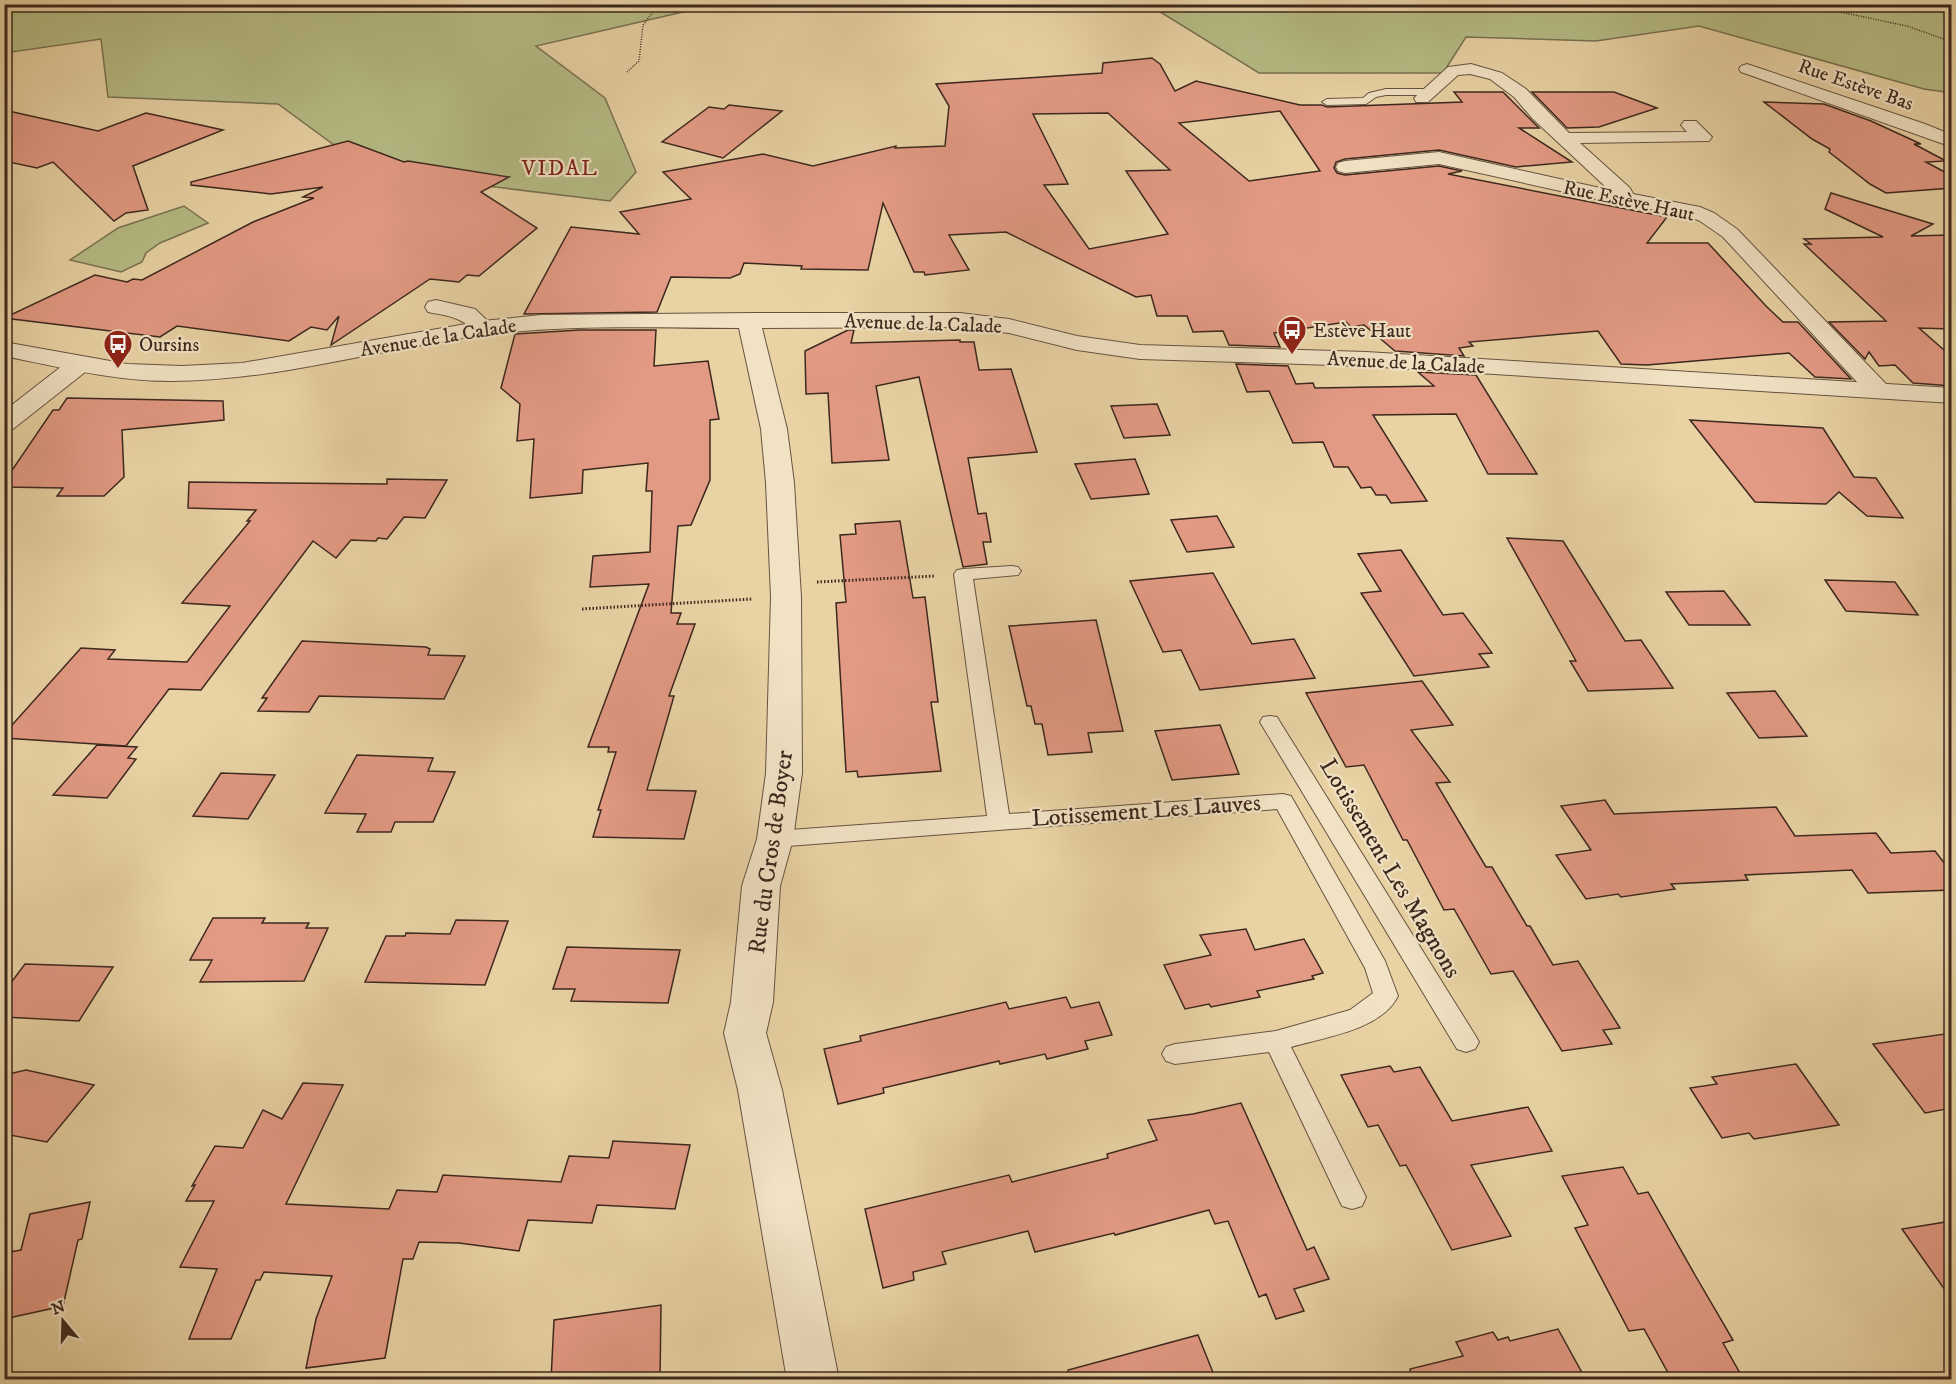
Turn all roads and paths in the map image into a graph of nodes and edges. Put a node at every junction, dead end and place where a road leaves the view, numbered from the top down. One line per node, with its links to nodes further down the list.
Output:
1 (659, 4): 5 (path)
2 (1802, 4): 3 (path)
3 (1952, 42)
4 (1747, 69): 10 (street, Rue Estève Bas)
5 (627, 72)
6 (1425, 95): 7 (lane); 9 (street)
7 (1327, 102)
8 (1690, 125): 9 (street)
9 (1567, 138): 12 (street)
10 (1952, 142)
11 (1345, 167): 12 (street, Rue Estève Haut)
12 (1625, 199): 18 (street, Rue Estève Haut)
13 (436, 307): 15 (street)
14 (752, 320): 15 (street, Avenue de la Calade); 18 (street, Avenue de la Calade); 23 (street, Rue du Cros de Boyer)
15 (483, 328): 17 (street, Avenue de la Calade)
16 (4, 349): 17 (street, Avenue de la Calade)
17 (80, 364): 20 (street)
18 (1878, 390): 19 (street, Avenue de la Calade)
19 (1952, 396)
20 (4, 424)
21 (1012, 572): 22 (lane)
22 (963, 574): 23 (path); 28 (lane)
23 (786, 590): 24 (path); 29 (street, Rue du Cros de Boyer)
24 (582, 609)
25 (1270, 722): 26 (lane, Lotissement Les Magnons)
26 (1317, 797): 27 (lane); 31 (lane, Lotissement Les Magnons)
27 (1283, 801): 28 (lane, Lotissement Les Lauves); 30 (lane, Lotissement Les Lauves)
28 (999, 821): 29 (lane, Lotissement Les Lauves)
29 (775, 839): 34 (street, Rue du Cros de Boyer)
30 (1276, 1041): 32 (lane, Lotissement Les Lauves); 33 (lane)
31 (1466, 1042)
32 (1176, 1054)
33 (1352, 1197)
34 (813, 1380)

